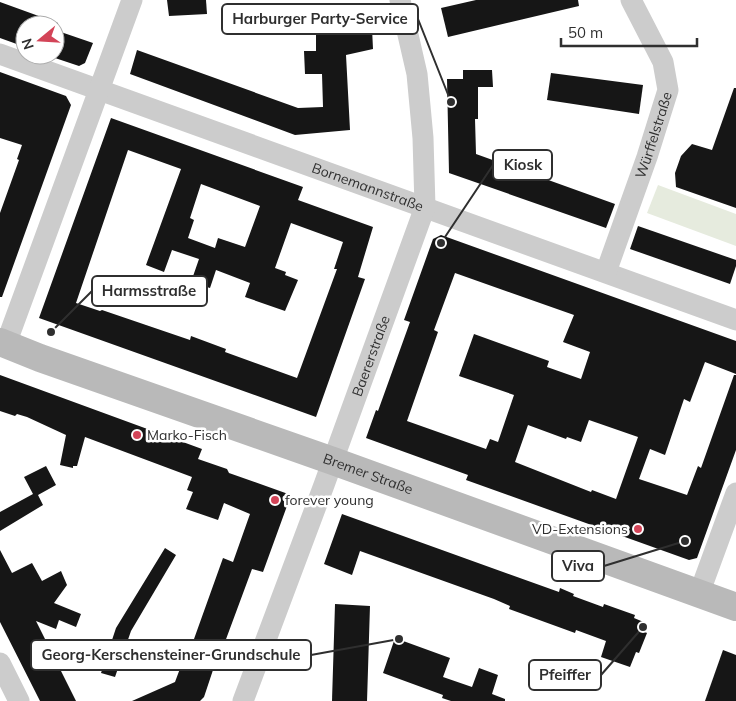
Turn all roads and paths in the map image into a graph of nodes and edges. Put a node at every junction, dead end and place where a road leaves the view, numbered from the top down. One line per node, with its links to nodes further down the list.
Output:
1 (132, 0): 5 (street)
2 (400, 0): 6 (street, Baererstraße)
3 (631, 0): 7 (street, Würffelstraße)
4 (0, 54): 5 (street, Bornemannstraße)
5 (99, 89): 6 (street, Bornemannstraße); 9 (street)
6 (425, 207): 7 (street, Bornemannstraße); 10 (street, Baererstraße)
7 (606, 272): 8 (street, Bornemannstraße)
8 (736, 320)
9 (3, 343): 10 (main road, Bremer Straße)
10 (333, 461): 12 (main road, Bremer Straße); 16 (street, Baererstraße)
11 (736, 493): 12 (street)
12 (699, 594): 13 (main road, Bremer Straße)
13 (736, 607)
14 (3, 677): 15 (street)
15 (19, 701)
16 (243, 701)

